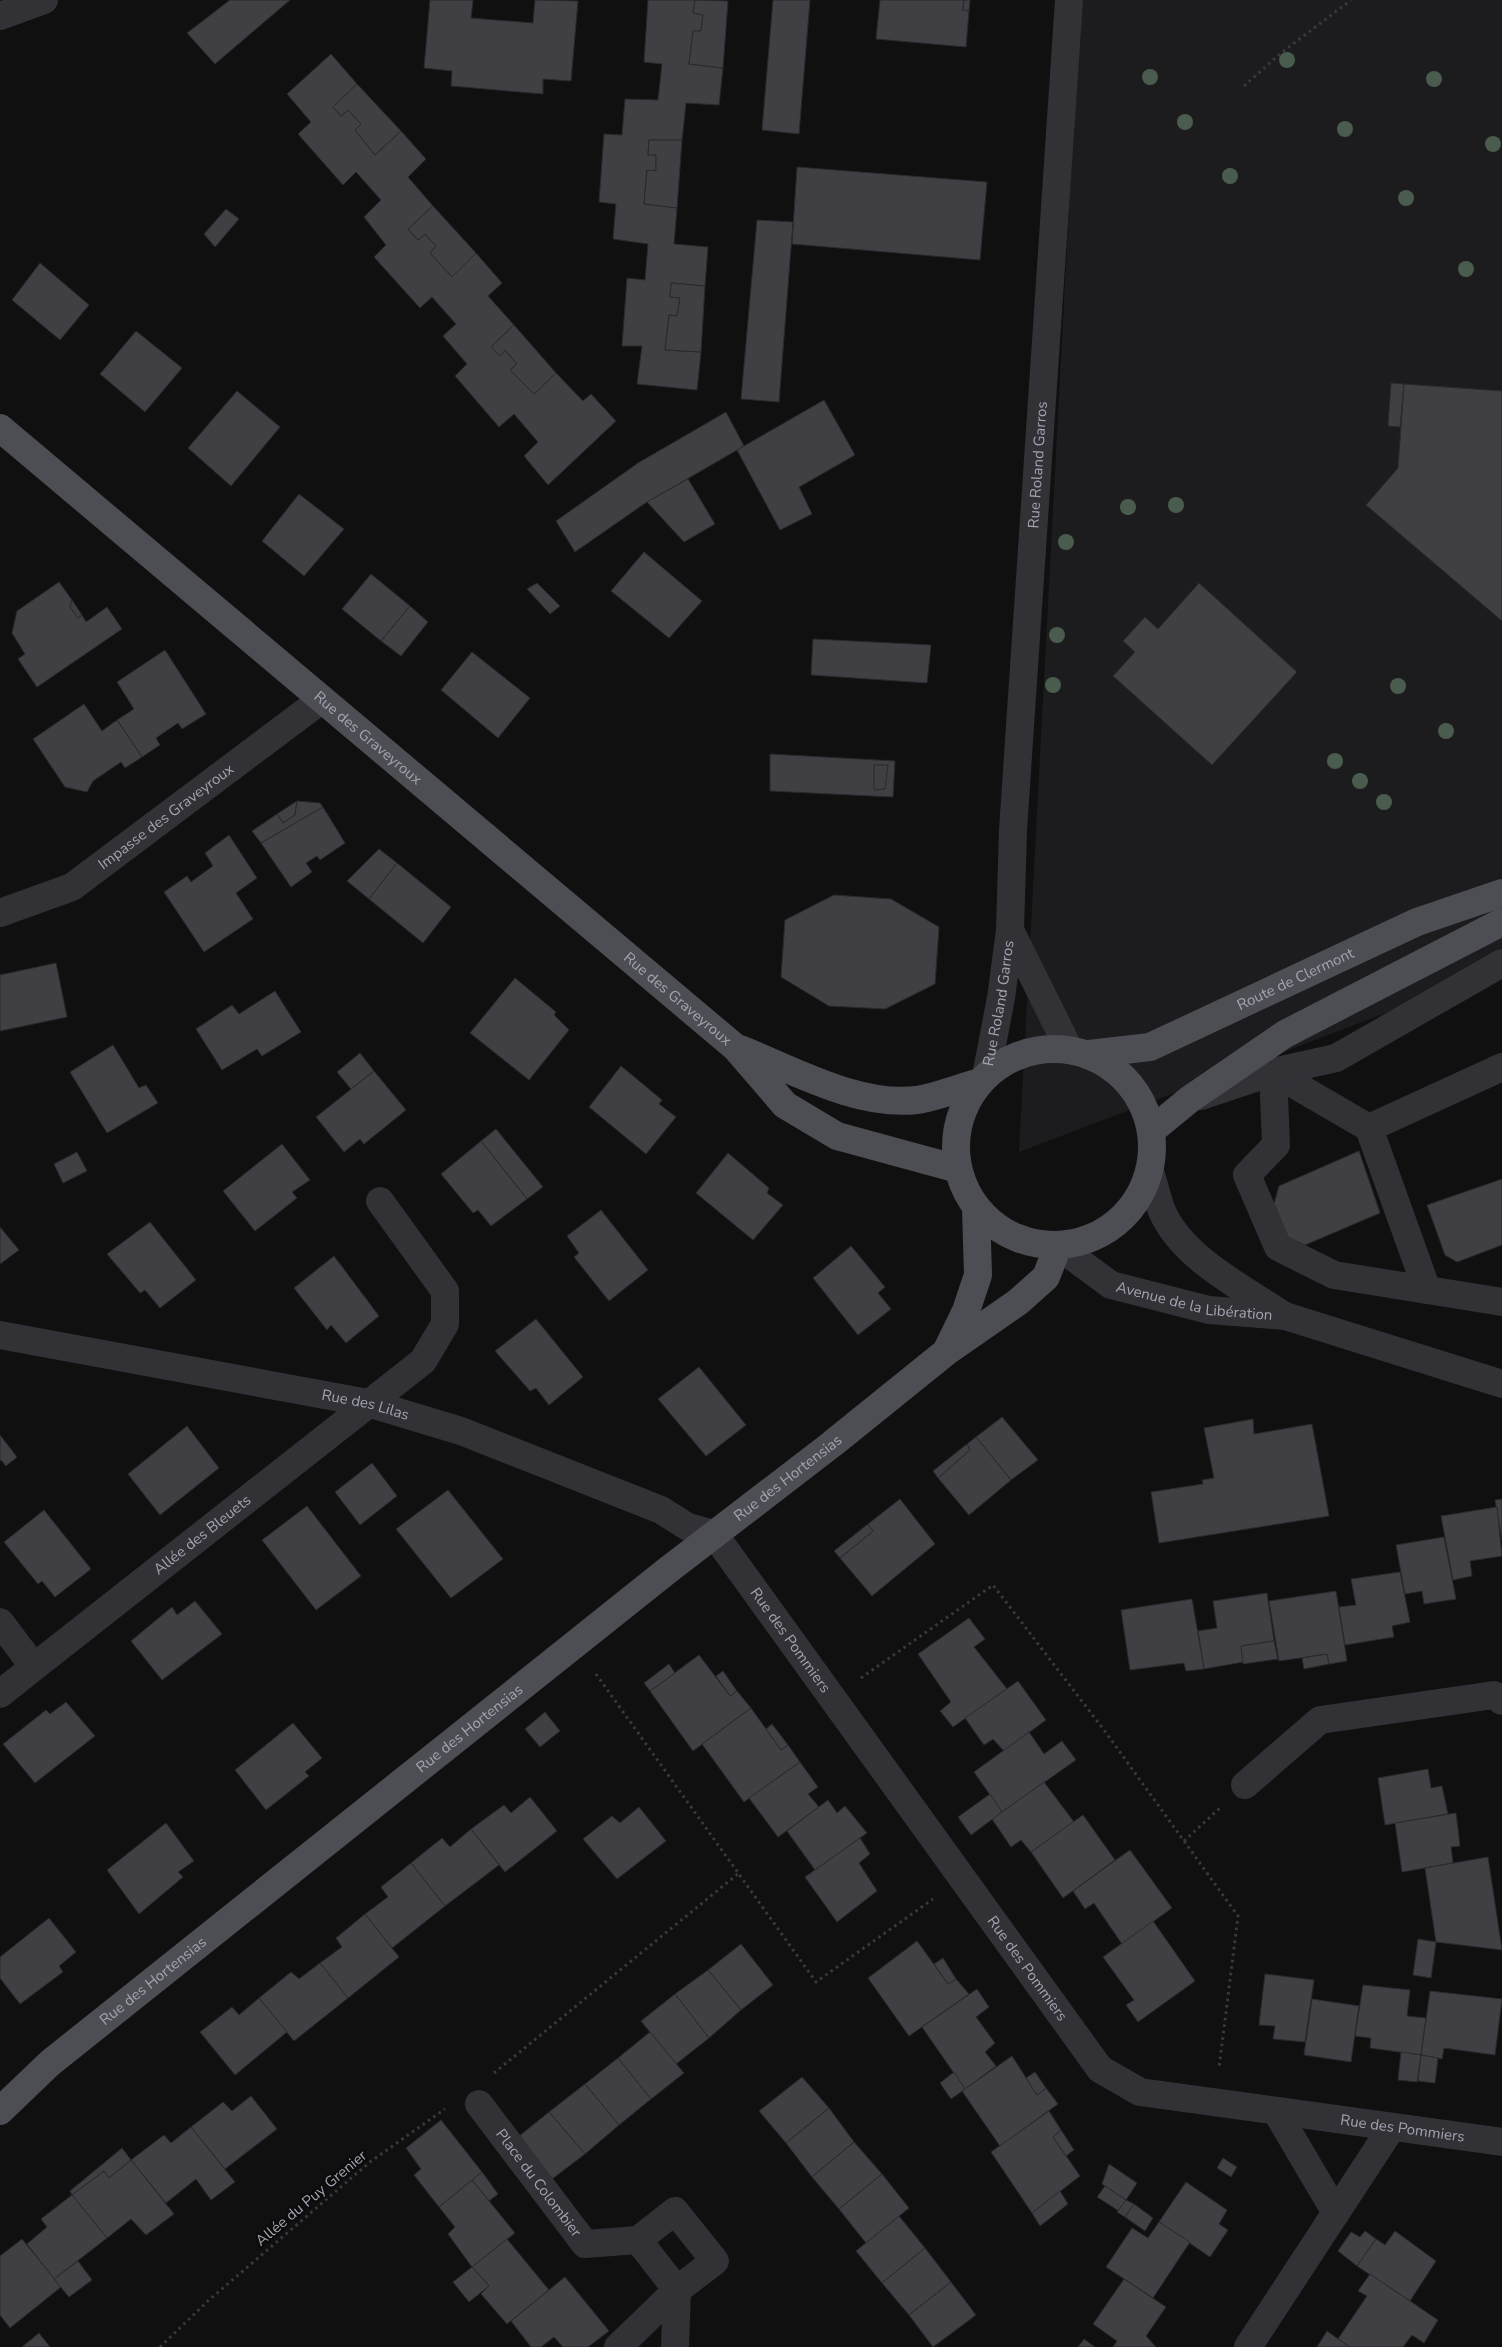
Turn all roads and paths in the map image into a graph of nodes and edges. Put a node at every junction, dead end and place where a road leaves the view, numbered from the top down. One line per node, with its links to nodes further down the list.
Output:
1 (44, 0): 4 (street)
2 (1070, 0): 11 (street, Rue Roland Garros)
3 (1350, 0): 5 (path)
4 (0, 16)
5 (1244, 86)
6 (0, 428): 7 (main road, Rue des Graveyroux)
7 (321, 700): 9 (street, Impasse des Graveyroux); 13 (main road, Rue des Graveyroux)
8 (1502, 893): 14 (main road, Route de Clermont)
9 (0, 913)
10 (1502, 922): 18 (main road)
11 (1010, 930): 14 (street, Rue Roland Garros); 17 (street, Rue Roland Garros)
12 (1502, 963): 16 (street)
13 (736, 1048): 17 (main road, Rue des Graveyroux); 21 (main road, Rue des Graveyroux)
14 (1079, 1052): 17 (main road, Route de Clermont); 20 (main road)
15 (1502, 1067): 19 (street)
16 (1273, 1072): 18 (street); 19 (street); 26 (street)
17 (983, 1079): 21 (main road)
18 (1190, 1099): 20 (main road)
19 (1369, 1128): 26 (street)
20 (1151, 1130): 22 (main road)
21 (958, 1169): 24 (main road)
22 (1150, 1170): 25 (main road); 28 (street, Avenue de la Libération)
23 (380, 1201): 32 (street, Allée des Bleuets)
24 (976, 1208): 25 (main road); 30 (main road, Rue des Hortensias)
25 (1058, 1246): 28 (street, Avenue de la Libération); 30 (main road, Rue des Hortensias)
26 (1426, 1290): 27 (street)
27 (1502, 1302)
28 (1285, 1316): 31 (street, Avenue de la Libération)
29 (0, 1335): 32 (street, Rue des Lilas)
30 (946, 1352): 33 (main road, Rue des Hortensias)
31 (1502, 1384)
32 (368, 1403): 33 (street, Rue des Lilas); 36 (street, Allée des Bleuets)
33 (714, 1534): 35 (main road, Rue des Hortensias); 38 (street, Rue des Pommiers)
34 (0, 1622): 36 (street)
35 (575, 1644): 42 (path); 46 (main road, Rue des Hortensias)
36 (34, 1667): 37 (street, Allée des Bleuets)
37 (0, 1694)
38 (832, 1699): 41 (path); 43 (street, Rue des Pommiers)
39 (1502, 1701): 40 (street)
40 (1245, 1785): 41 (path)
41 (1184, 1841): 45 (path)
42 (739, 1873): 43 (path); 44 (path, Allée du Puy Grenier)
43 (962, 1879): 45 (street, Rue des Pommiers)
44 (476, 2097): 51 (street, Place du Colombier); 53 (path, Allée du Puy Grenier)
45 (1215, 2102): 47 (street, Rue des Pommiers)
46 (0, 2111)
47 (1276, 2111): 48 (street, Rue des Pommiers); 50 (street)
48 (1392, 2127): 49 (street, Rue des Pommiers); 50 (street)
49 (1502, 2142)
50 (1336, 2213): 56 (street)
51 (638, 2240): 52 (street); 52 (street)
52 (677, 2290): 54 (street); 55 (street)
53 (160, 2347)
54 (618, 2347)
55 (675, 2347)
56 (1248, 2347)

